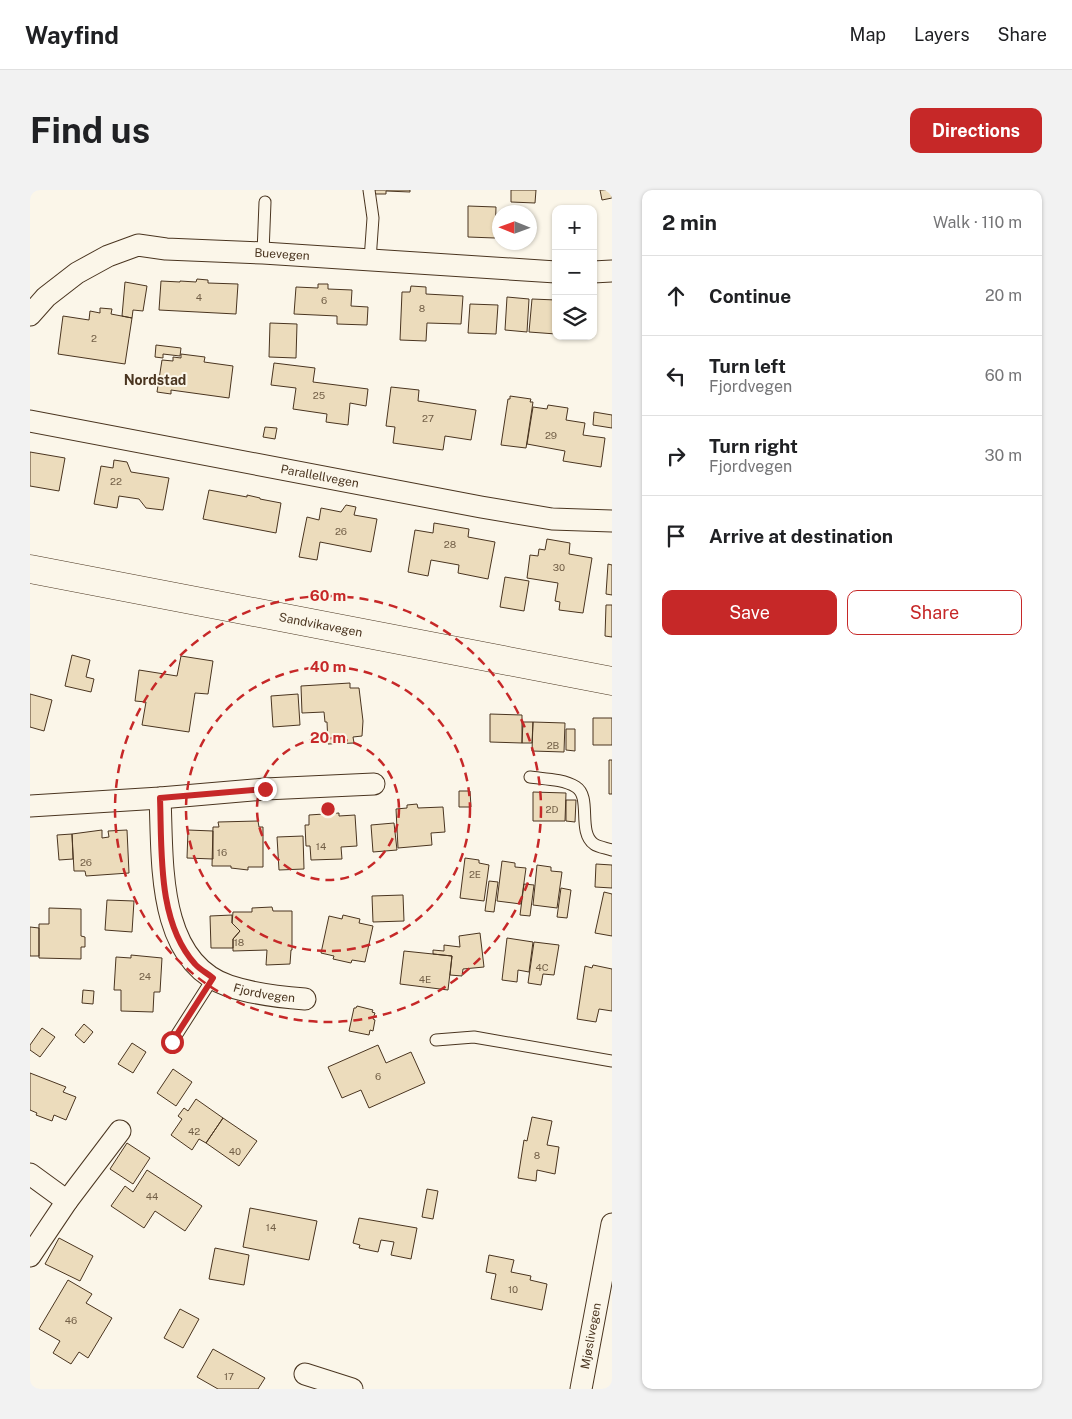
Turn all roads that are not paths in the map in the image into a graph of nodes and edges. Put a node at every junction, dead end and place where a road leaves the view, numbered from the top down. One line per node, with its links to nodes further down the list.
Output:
1 (369, 190): 4 (lane)
2 (265, 202): 3 (lane)
3 (263, 253): 4 (street, Buevegen); 8 (street, Buevegen)
4 (370, 260): 6 (street, Buevegen)
5 (612, 271): 7 (street)
6 (552, 272)
7 (597, 272)
8 (30, 314)
9 (30, 421): 10 (street, Parallellvegen)
10 (612, 521)
11 (30, 569): 12 (main road, Sandvikavegen)
12 (612, 681)
13 (530, 777): 17 (lane)
14 (374, 784): 15 (street)
15 (160, 798): 16 (street); 18 (street, Fjordvegen)
16 (30, 806)
17 (612, 850)
18 (213, 978): 19 (street, Fjordvegen); 21 (lane)
19 (304, 999)
20 (436, 1040): 22 (lane)
21 (172, 1042)
22 (612, 1061)
23 (120, 1132): 25 (street)
24 (30, 1174): 25 (street)
25 (67, 1201): 27 (street)
26 (612, 1224): 30 (street, Mjøslivegen)
27 (30, 1256)
28 (306, 1374): 29 (street)
29 (352, 1389)
30 (581, 1389)

